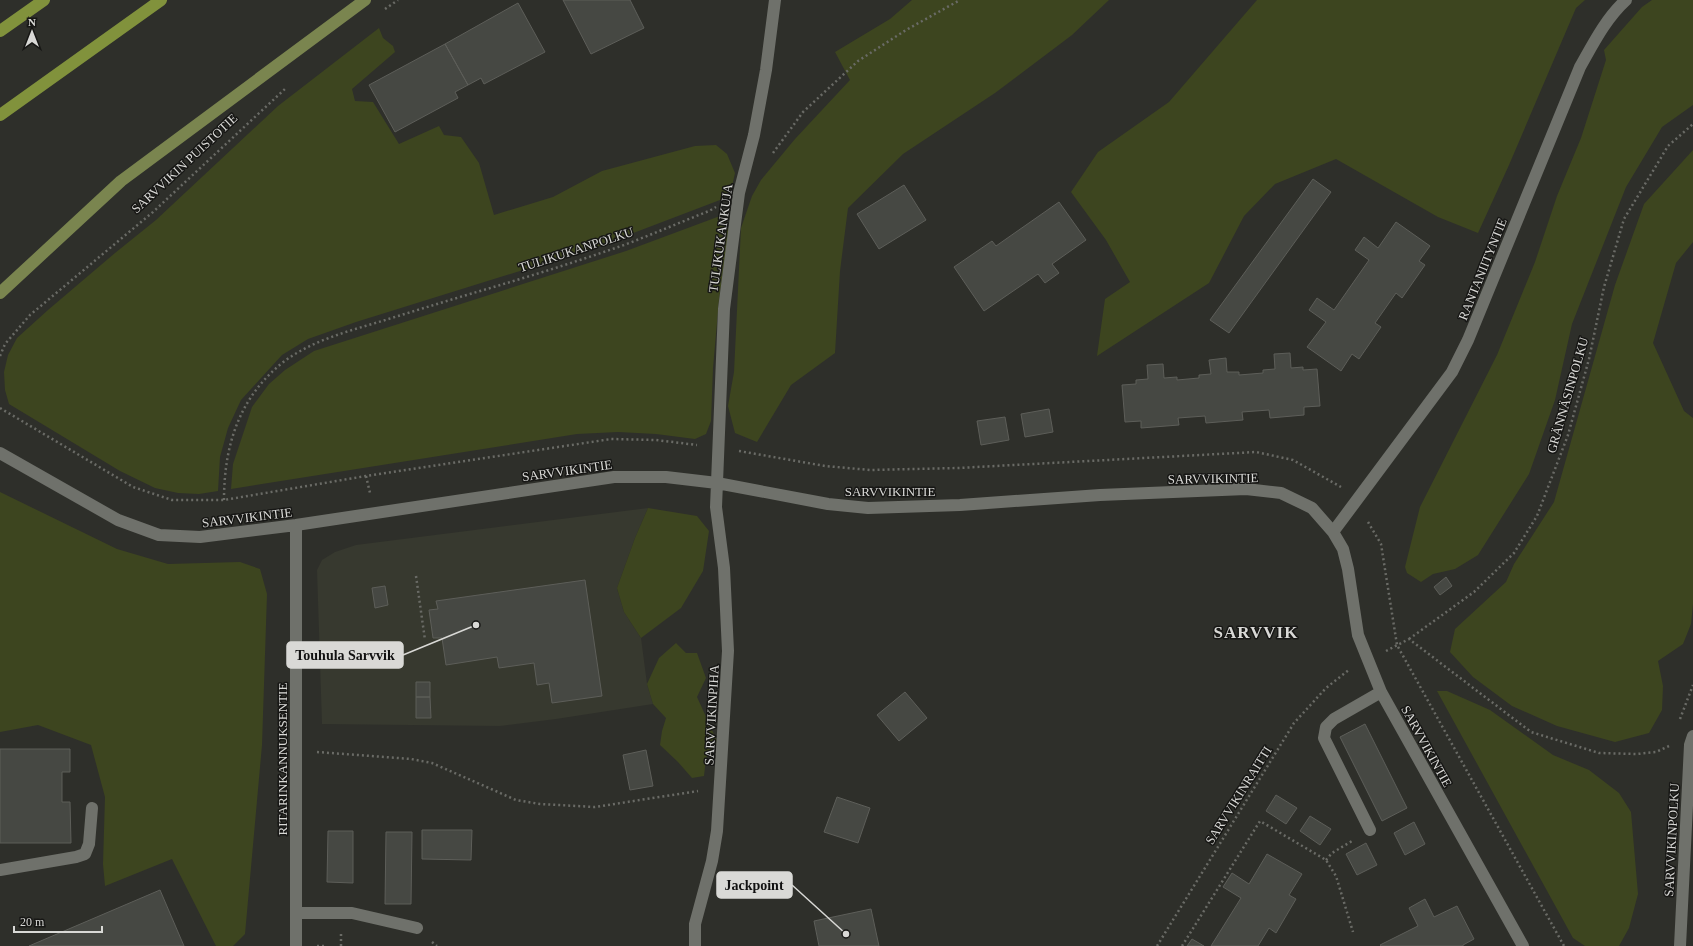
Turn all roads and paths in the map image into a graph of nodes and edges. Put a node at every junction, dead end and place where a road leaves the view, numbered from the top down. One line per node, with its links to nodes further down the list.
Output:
1 (44, 0): 9 (highway)
2 (161, 0): 11 (highway)
3 (365, 0): 15 (main road, SARVVIKIN PUISTOTIE)
4 (398, 0): 8 (path)
5 (775, 0): 14 (street, TULIKUKANKUJA)
6 (960, 0): 13 (path)
7 (1626, 0): 22 (street, RANTANIITYNTIE)
8 (379, 14)
9 (0, 30)
10 (286, 87): 16 (path, SARVVIKIN PUISTOTIE)
11 (0, 115)
12 (1693, 124): 26 (path, GRÄNNÄSINPOLKU)
13 (770, 157)
14 (739, 193): 18 (street, TULIKUKANKUJA); 21 (path, TULIKUKANPOLKU)
15 (0, 293)
16 (0, 356)
17 (0, 408): 21 (path)
18 (718, 448): 20 (street, TULIKUKANKUJA); 21 (path); 22 (path)
19 (0, 453): 23 (street, SARVVIKINTIE)
20 (717, 483): 23 (street, SARVVIKINTIE); 24 (street, SARVVIKINTIE); 34 (street, SARVVIKINPIHA)
21 (224, 500)
22 (1356, 502): 24 (street, RANTANIITYNTIE); 28 (path)
23 (296, 525): 33 (street, RITARINKANNUKSENTIE)
24 (1333, 532): 31 (street, SARVVIKINTIE)
25 (416, 576): 27 (path)
26 (1409, 639): 28 (path); 32 (path)
27 (425, 640)
28 (1397, 646): 29 (path); 51 (path)
29 (1388, 650)
30 (1352, 668): 48 (path, SARVVIKINRAITTI)
31 (1382, 692): 36 (street); 50 (street, SARVVIKINTIE)
32 (1692, 741): 52 (street, SARVVIKINPOLKU)
33 (296, 752): 34 (path); 39 (street, RITARINKANNUKSENTIE)
34 (720, 787): 47 (street, SARVVIKINPIHA)
35 (92, 808): 38 (street)
36 (1370, 830): 37 (path)
37 (1326, 860): 42 (path); 49 (path)
38 (0, 870)
39 (296, 912): 40 (street); 43 (street, RITARINKANNUKSENTIE)
40 (417, 928)
41 (341, 932): 46 (path)
42 (1353, 932)
43 (296, 946)
44 (317, 946): 45 (path)
45 (324, 946)
46 (341, 946)
47 (695, 946)
48 (1157, 946)
49 (1182, 946)
50 (1522, 946)
51 (1564, 946)
52 (1680, 946)

